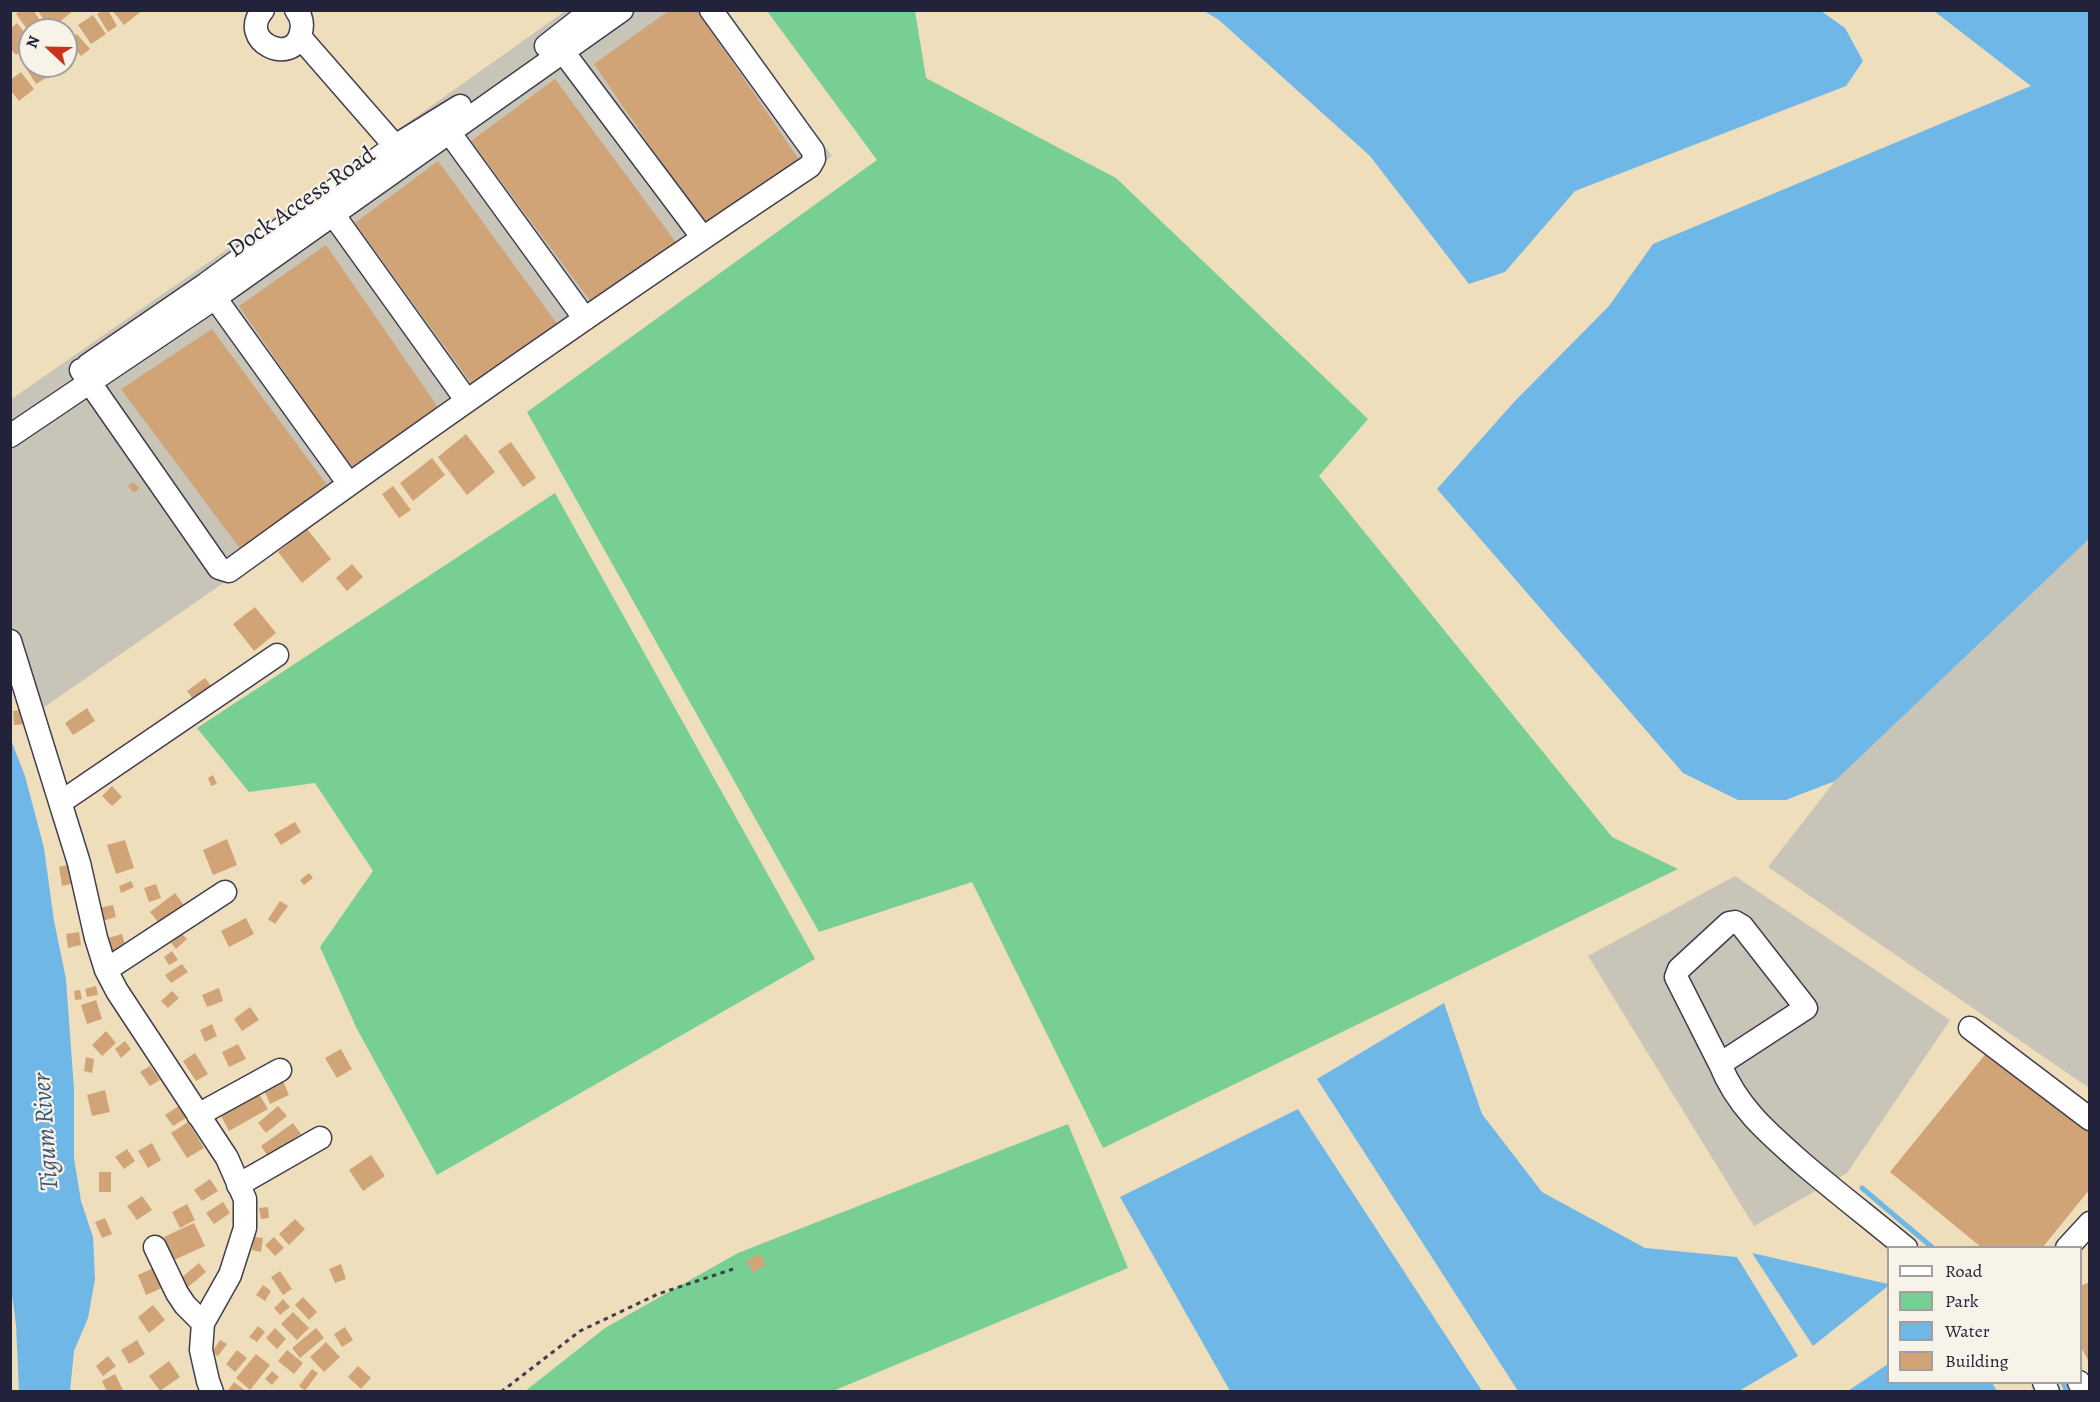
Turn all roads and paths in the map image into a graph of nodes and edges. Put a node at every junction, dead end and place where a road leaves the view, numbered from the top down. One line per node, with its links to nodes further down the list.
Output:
1 (263, 10): 6 (street)
2 (296, 10): 6 (street)
3 (592, 10): 7 (street, Dock Access Road)
4 (622, 10): 7 (street, Dock Access Road)
5 (711, 10): 11 (street)
6 (300, 37): 9 (street)
7 (559, 46): 8 (street, Dock Access Road); 11 (street)
8 (445, 125): 9 (street, Dock Access Road); 10 (street, Dock Access Road); 13 (street)
9 (396, 146): 10 (street, Dock Access Road)
10 (327, 207): 12 (street, Dock Access Road); 15 (street)
11 (703, 238): 13 (street)
12 (210, 291): 14 (street, Dock Access Road); 18 (street)
13 (585, 319): 15 (street)
14 (85, 376): 16 (street, Dock Access Road); 17 (street, Dock Access Road); 18 (street)
15 (467, 401): 18 (street)
16 (10, 419)
17 (10, 436)
18 (349, 484)
19 (10, 641): 21 (street)
20 (277, 654): 21 (street)
21 (61, 802): 23 (street)
22 (225, 892): 23 (street)
23 (106, 970): 27 (street)
24 (1970, 1028): 28 (street)
25 (1720, 1064): 25 (street); 32 (street)
26 (280, 1070): 27 (street)
27 (198, 1115): 30 (street)
28 (2090, 1119)
29 (320, 1138): 30 (street)
30 (238, 1185): 36 (street)
31 (2090, 1223): 33 (street)
32 (1904, 1246)
33 (2069, 1246)
34 (155, 1247): 36 (street)
35 (733, 1269): 38 (path)
36 (203, 1323): 37 (street)
37 (212, 1392)
38 (501, 1392)

